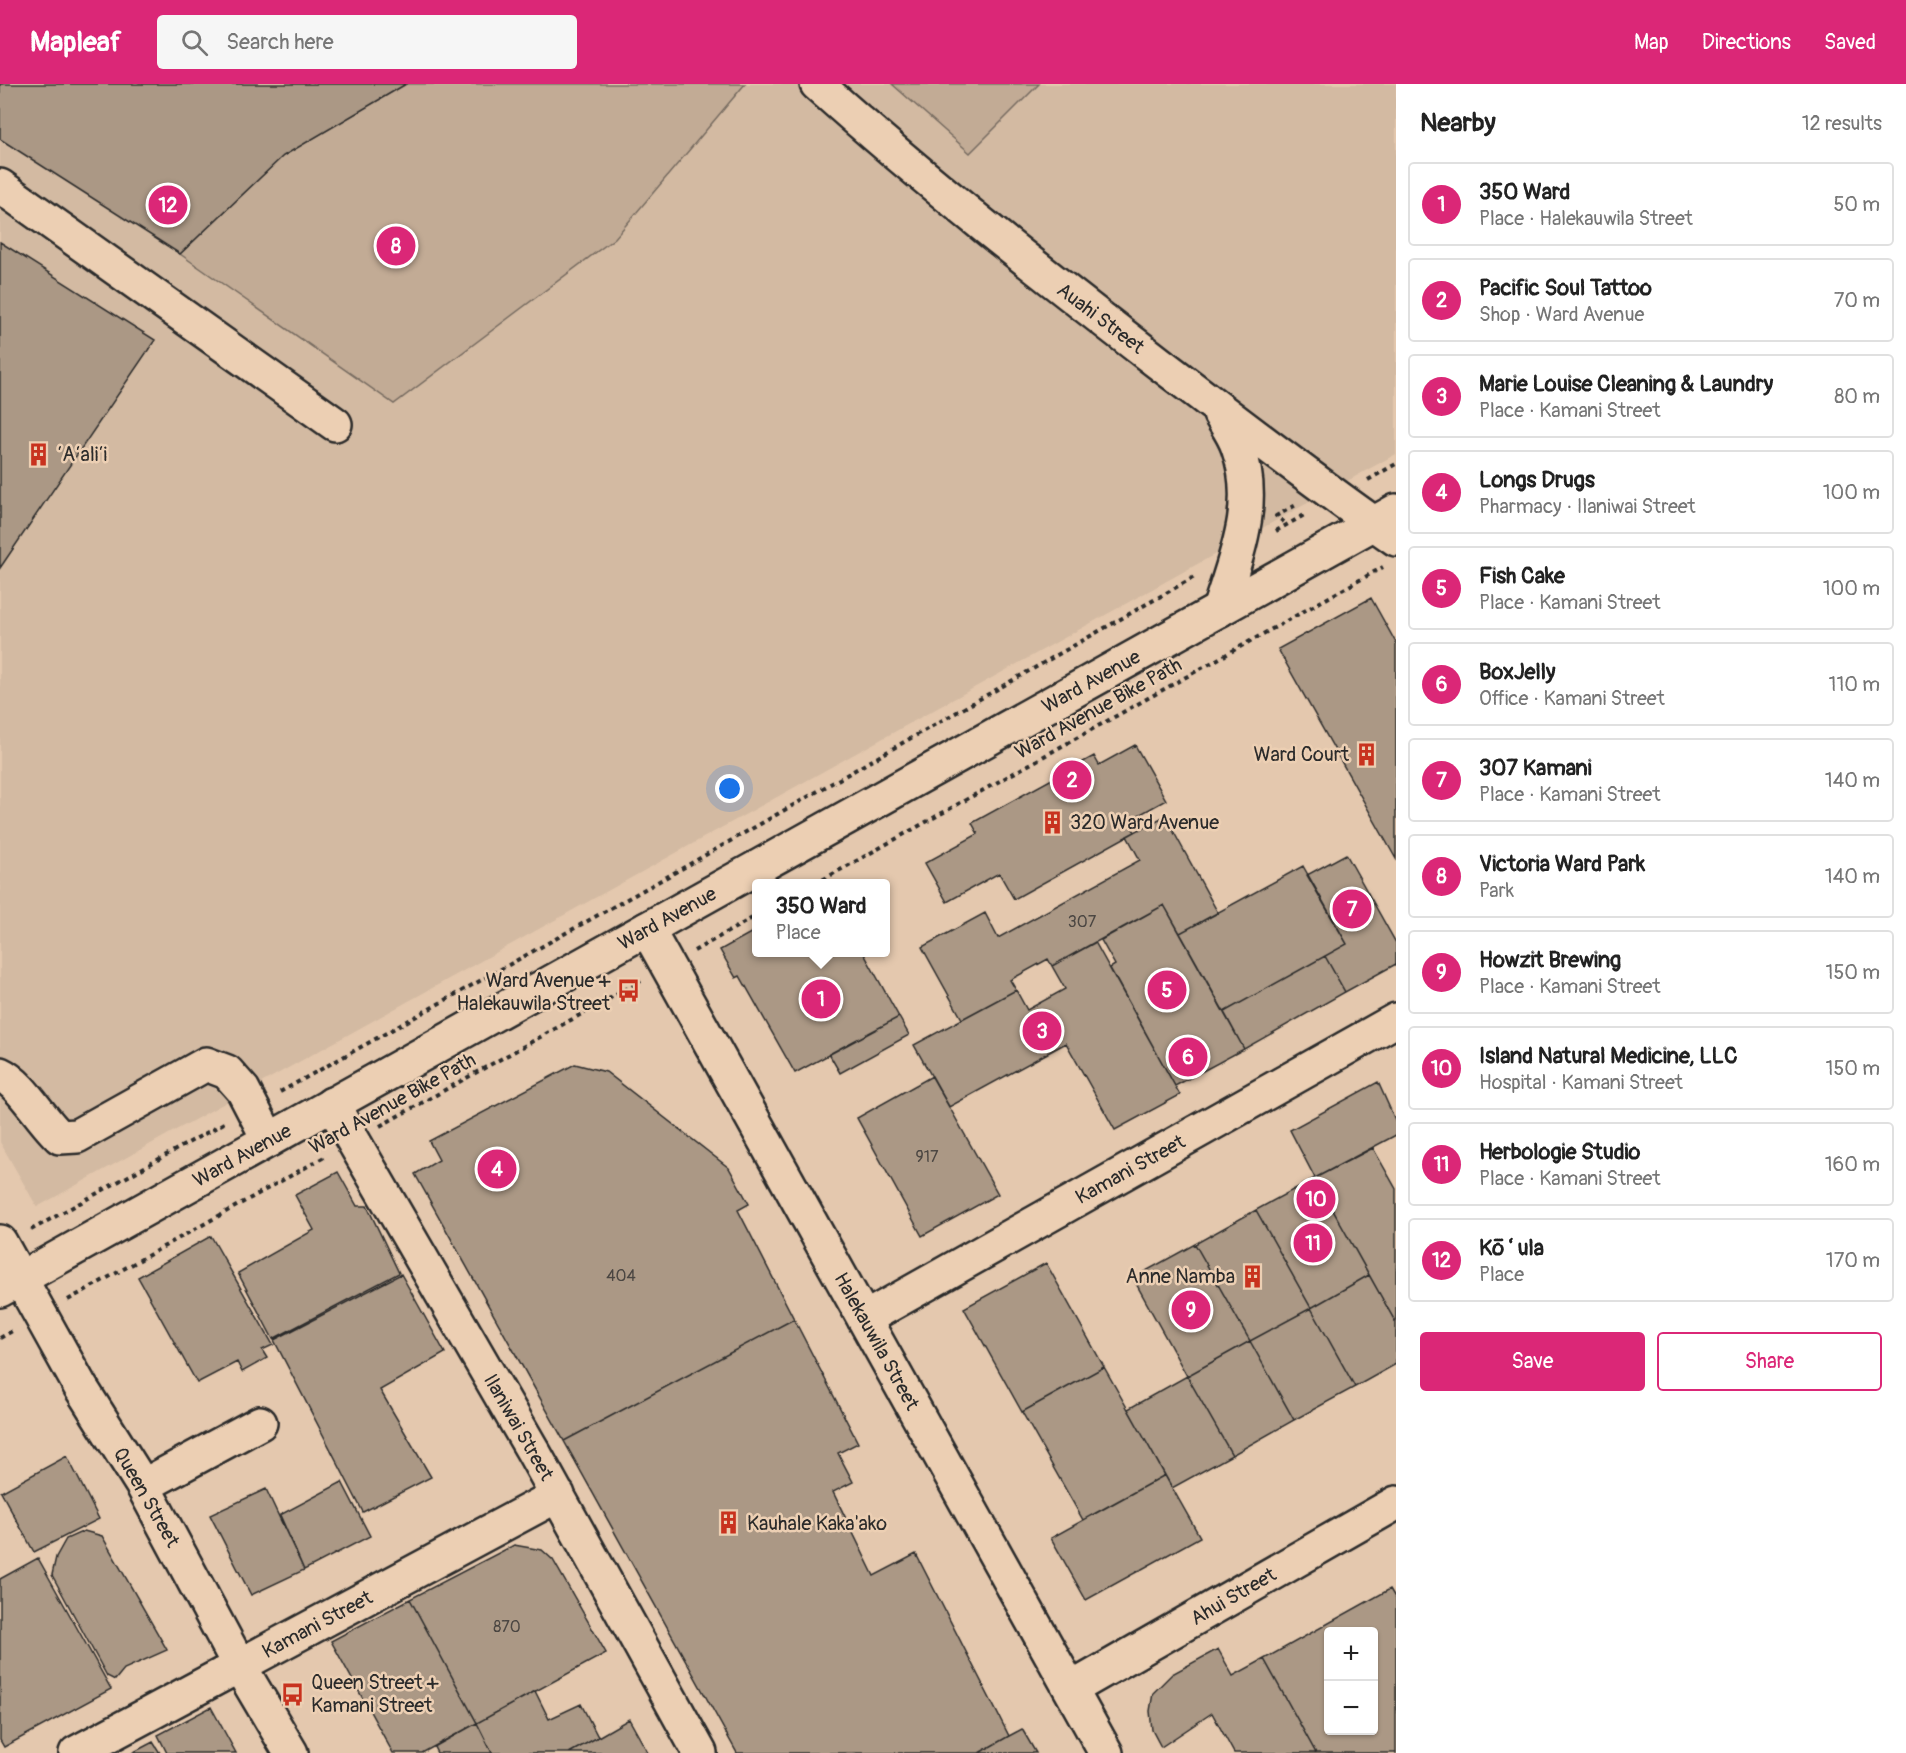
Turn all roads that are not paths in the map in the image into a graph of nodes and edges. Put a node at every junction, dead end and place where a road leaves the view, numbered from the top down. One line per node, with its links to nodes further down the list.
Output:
1 (817, 84): 3 (street, Auahi Street)
2 (0, 186): 4 (street)
3 (1217, 407): 5 (street, Auahi Street); 6 (street)
4 (334, 424)
5 (1388, 535): 6 (street, Ward Avenue)
6 (1219, 610): 7 (street, Ward Avenue)
7 (647, 929): 10 (street, Ward Avenue); 14 (street, Halekauwila Street)
8 (1396, 1020): 14 (street, Kamani Street)
9 (0, 1074): 11 (street)
10 (332, 1104): 11 (street, Ward Avenue); 17 (street, Ilaniwai Street)
11 (269, 1140): 13 (street, Ward Avenue)
12 (1, 1244): 13 (street, Queen Street)
13 (10, 1284): 16 (street, Queen Street)
14 (864, 1319): 20 (street, Halekauwila Street)
15 (260, 1423): 16 (street)
16 (143, 1486): 19 (street, Queen Street)
17 (558, 1495): 19 (street, Kamani Street); 23 (street, Ilaniwai Street)
18 (1396, 1503): 20 (street, Ahui Street)
19 (239, 1665): 21 (street, Kamani Street); 22 (street, Queen Street)
20 (1071, 1689): 24 (street, Halekauwila Street)
21 (76, 1753)
22 (291, 1753)
23 (700, 1753)
24 (1106, 1753)

